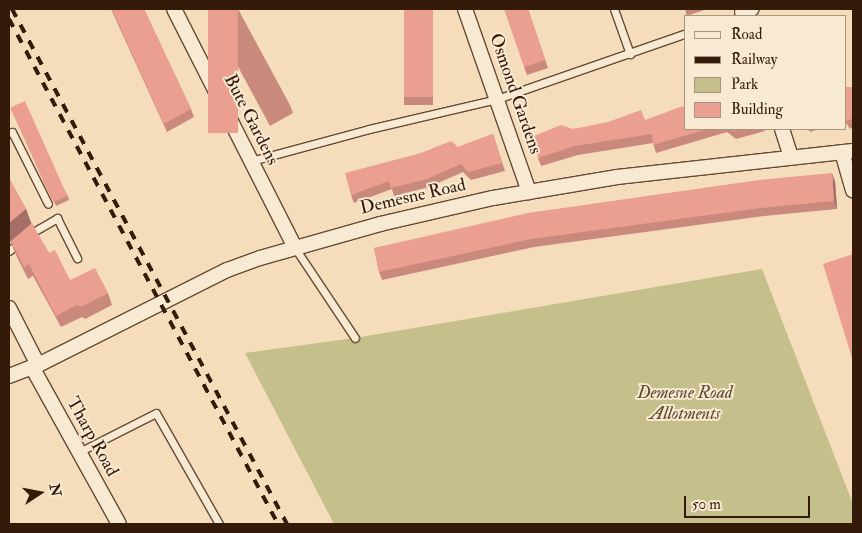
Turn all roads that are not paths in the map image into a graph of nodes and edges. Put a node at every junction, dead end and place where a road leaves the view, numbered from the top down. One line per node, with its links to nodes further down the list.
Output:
1 (174, 9): 11 (street, Bute Gardens)
2 (465, 9): 6 (street, Osmond Gardens)
3 (614, 9): 5 (lane)
4 (684, 34): 5 (lane)
5 (630, 54): 6 (lane)
6 (497, 99): 11 (lane); 13 (street, Osmond Gardens)
7 (782, 130): 10 (street)
8 (9, 134): 14 (lane)
9 (848, 152): 10 (street, Demesne Road); 12 (street)
10 (791, 157): 13 (street, Demesne Road)
11 (251, 161): 15 (street, Bute Gardens)
12 (853, 190)
13 (529, 192): 15 (street, Demesne Road)
14 (48, 204)
15 (295, 247): 19 (lane); 20 (street, Demesne Road)
16 (9, 250): 17 (lane)
17 (77, 258)
18 (9, 308): 20 (street, Tharp Road)
19 (356, 338)
20 (35, 366): 21 (street, Demesne Road); 22 (street, Tharp Road)
21 (9, 376)
22 (79, 452): 23 (street, Tharp Road); 24 (lane)
23 (119, 524)
24 (218, 524)

